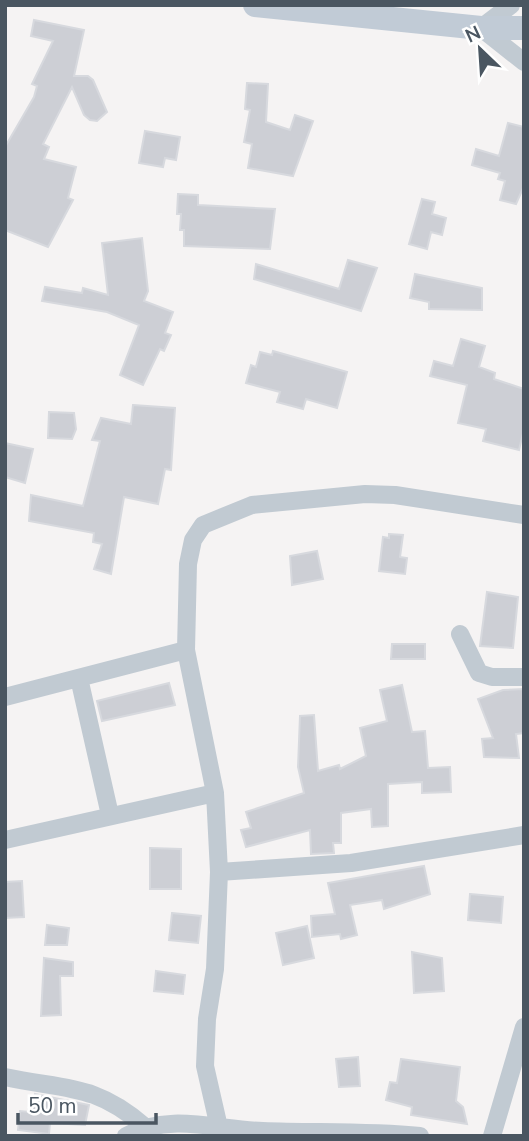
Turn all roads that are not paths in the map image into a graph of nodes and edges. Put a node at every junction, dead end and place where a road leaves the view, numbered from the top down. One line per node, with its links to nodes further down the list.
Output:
1 (256, 5): 3 (main road)
2 (511, 5): 3 (street)
3 (481, 29): 4 (main road); 5 (street)
4 (522, 29)
5 (524, 62)
6 (524, 515): 8 (street)
7 (460, 634): 9 (street)
8 (186, 650): 10 (street); 12 (street)
9 (524, 677)
10 (79, 678): 11 (street); 13 (street)
11 (5, 697)
12 (215, 793): 13 (street); 16 (street)
13 (110, 816): 15 (street)
14 (524, 835): 16 (street)
15 (5, 840)
16 (219, 872): 20 (street)
17 (524, 1027): 23 (street)
18 (5, 1077): 19 (street)
19 (144, 1126): 20 (street); 21 (street)
20 (220, 1131): 22 (street)
21 (126, 1136)
22 (420, 1136)
23 (492, 1136)

